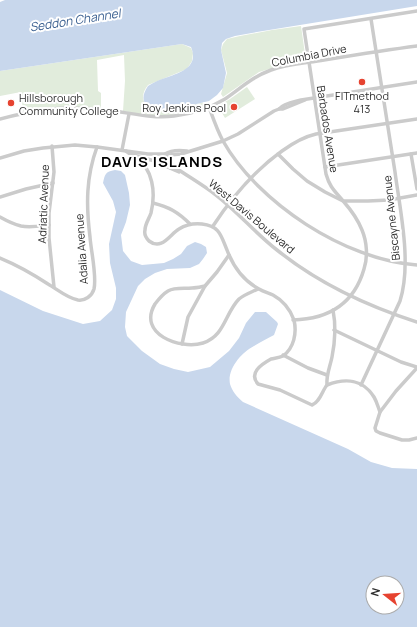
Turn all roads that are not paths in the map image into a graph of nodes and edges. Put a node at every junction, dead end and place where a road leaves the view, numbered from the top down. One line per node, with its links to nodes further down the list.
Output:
1 (417, 11): 2 (street)
2 (371, 19): 4 (street, Biscayne Avenue); 5 (street, Barbados Avenue)
3 (417, 46): 4 (street, Columbia Drive)
4 (376, 52): 5 (street, Columbia Drive); 7 (street, Biscayne Avenue)
5 (308, 63): 8 (street, Barbados Avenue); 9 (street, Columbia Drive)
6 (417, 82): 7 (street)
7 (382, 88): 8 (street); 13 (street, Biscayne Avenue)
8 (314, 98): 14 (street, Barbados Avenue); 15 (street)
9 (209, 107): 10 (street, Columbia Drive); 15 (street)
10 (129, 114): 11 (street, Columbia Drive); 18 (street)
11 (0, 119)
12 (417, 119): 13 (street)
13 (387, 123): 14 (street); 26 (street, Biscayne Avenue)
14 (320, 134): 22 (street); 29 (street, Barbados Avenue)
15 (223, 141): 19 (street); 32 (street)
16 (52, 146): 17 (street); 27 (street); 33 (street, Adriatic Avenue)
17 (97, 147): 18 (street); 51 (street, Adalia Avenue)
18 (123, 150): 21 (street); 25 (street, West Davis Boulevard)
19 (188, 151): 21 (street); 24 (street)
20 (417, 153): 23 (street)
21 (164, 154): 24 (street)
22 (278, 154): 32 (street); 38 (street)
23 (411, 154): 26 (street); 34 (street)
24 (169, 155): 31 (street, West Davis Boulevard)
25 (135, 156): 28 (street, West Davis Boulevard); 30 (street)
26 (392, 157): 29 (street); 37 (street, Biscayne Avenue)
27 (0, 158)
28 (156, 162): 30 (street); 31 (street, West Davis Boulevard)
29 (325, 167): 38 (street, Barbados Avenue)
30 (148, 170): 39 (street)
31 (183, 173): 40 (street, West Davis Boulevard)
32 (251, 177): 40 (street); 45 (street)
33 (53, 183): 36 (street); 43 (street, Adriatic Avenue)
34 (417, 189)
35 (417, 195): 37 (street)
36 (0, 197)
37 (399, 198): 38 (street); 48 (street, Biscayne Avenue)
38 (343, 201): 45 (street, Barbados Avenue)
39 (153, 204): 42 (street); 42 (street)
40 (228, 204): 44 (street); 53 (street, West Davis Boulevard)
41 (0, 217): 43 (street)
42 (190, 224): 44 (street)
43 (49, 225): 51 (street, Adriatic Avenue)
44 (213, 226): 46 (street)
45 (367, 254): 48 (street); 53 (street, Barbados Avenue)
46 (229, 255): 50 (street); 52 (street)
47 (0, 258): 51 (street, Adalia Avenue)
48 (405, 263): 49 (street); 55 (street, Biscayne Avenue)
49 (417, 265)
50 (204, 286): 59 (street); 59 (street)
51 (54, 287)
52 (258, 289): 56 (street); 59 (street)
53 (351, 296): 54 (street, Barbados Avenue); 55 (street, West Davis Boulevard)
54 (333, 310): 56 (street, Barbados Avenue); 58 (street)
55 (394, 314): 57 (street, West Davis Boulevard); 60 (street, Biscayne Avenue)
56 (293, 320): 61 (street)
57 (417, 322)
58 (334, 330): 60 (street); 63 (street)
59 (182, 344)
60 (377, 350): 62 (street); 65 (street, Biscayne Avenue)
61 (283, 355): 63 (street); 64 (street)
62 (417, 368): 66 (street)
63 (327, 375): 64 (street)
64 (327, 385): 65 (street)
65 (361, 385): 66 (street)
66 (380, 412): 67 (street)
67 (417, 438)

